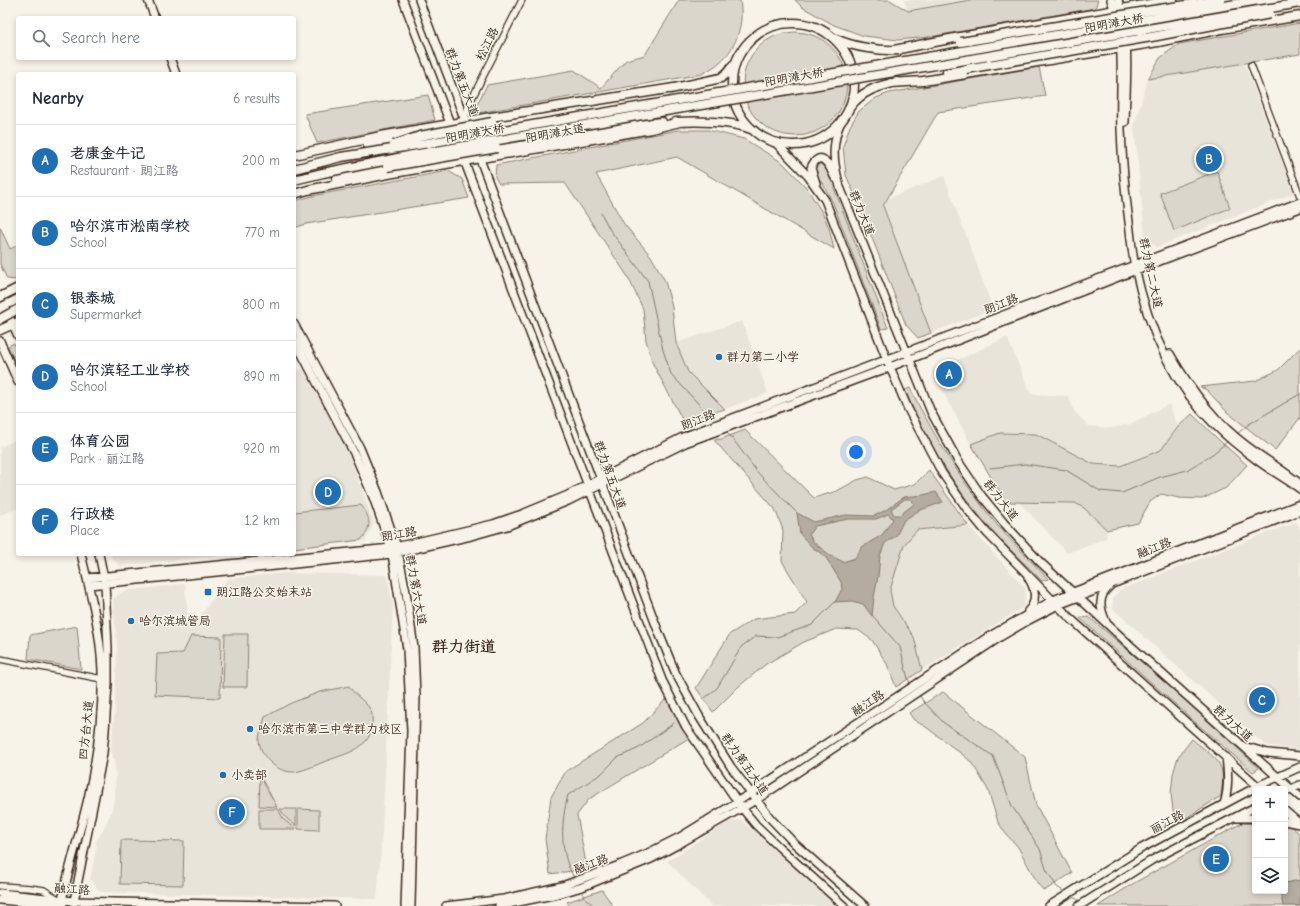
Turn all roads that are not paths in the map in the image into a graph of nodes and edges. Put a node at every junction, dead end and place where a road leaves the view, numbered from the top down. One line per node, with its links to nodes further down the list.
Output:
1 (143, 0): 14 (main road)
2 (148, 0): 15 (main road)
3 (403, 0): 32 (main road, 群力第五大道)
4 (419, 0): 29 (main road, 群力第五大道)
5 (522, 0): 29 (street, 松江路)
6 (1111, 0): 13 (main road, 群力第二大道)
7 (1118, 0): 13 (main road, 群力第二大道)
8 (1173, 0): 13 (highway)
9 (1220, 0): 19 (highway, bridge)
10 (1259, 0): 36 (highway, 阳明滩大桥, bridge)
11 (1300, 3): 40 (highway, 阳明滩大桥, bridge)
12 (1300, 8): 26 (highway, bridge)
13 (1118, 9): 18 (main road, 群力第二大道); 19 (highway)
14 (149, 16)
15 (154, 16)
16 (1300, 16): 18 (highway)
17 (831, 37): 19 (highway); 22 (highway); 28 (highway)
18 (1124, 48): 26 (highway); 52 (main road, 群力第二大道)
19 (894, 50)
20 (166, 60): 24 (main road)
21 (171, 60): 25 (main road)
22 (736, 62): 27 (highway); 33 (highway)
23 (1251, 65): 48 (street)
24 (170, 72)
25 (175, 72)
26 (891, 83): 28 (highway)
27 (674, 88): 29 (highway); 34 (highway, bridge)
28 (847, 111): 30 (highway)
29 (465, 121): 32 (highway); 38 (main road, 群力第五大道)
30 (841, 121): 35 (highway); 45 (main road, 群力大道)
31 (680, 122): 33 (highway); 38 (highway, 阳明滩大道); 42 (highway, bridge)
32 (451, 124): 37 (highway); 41 (main road, 群力第五大道)
33 (752, 130): 35 (highway)
34 (420, 136): 36 (highway, bridge); 39 (highway, bridge)
35 (775, 142): 49 (main road)
36 (378, 151): 43 (highway, 阳明滩大桥, bridge)
37 (296, 155)
38 (480, 158): 41 (highway, 阳明滩大道); 71 (main road, 群力第五大道)
39 (296, 160)
40 (381, 161): 42 (highway, bridge); 44 (highway, 阳明滩大桥, bridge)
41 (466, 161): 47 (highway, 阳明滩大道); 73 (main road, 群力第五大道)
42 (414, 162): 46 (highway, bridge)
43 (296, 168)
44 (296, 180)
45 (840, 187): 49 (main road); 64 (main road, 群力大道)
46 (296, 189)
47 (296, 193)
48 (1300, 196)
49 (825, 200): 66 (main road)
50 (1300, 202): 52 (main road, 朗江路)
51 (1300, 208): 52 (main road, 朗江路)
52 (1138, 267): 64 (main road, 朗江路); 65 (main road, 朗江路); 70 (main road, 群力第二大道)
53 (16, 289): 54 (highway)
54 (0, 297): 59 (main road)
55 (16, 300): 56 (highway, bridge)
56 (0, 308)
57 (16, 310): 58 (highway, bridge)
58 (0, 319)
59 (15, 323): 61 (highway)
60 (296, 328): 77 (main road, 群力第六大道)
61 (0, 330)
62 (0, 341): 68 (main road)
63 (296, 343): 77 (main road, 群力第六大道)
64 (906, 352): 65 (main road, 群力大道); 66 (main road, 朗江路)
65 (909, 359): 67 (main road, 朗江路); 84 (main road, 群力大道)
66 (887, 360): 67 (main road); 69 (main road, 朗江路)
67 (890, 367): 69 (main road, 朗江路); 80 (main road)
68 (16, 377)
69 (727, 424): 71 (main road, 朗江路)
70 (1245, 448): 72 (main road, 群力第二大道); 74 (main road, 群力第二大道)
71 (601, 481): 73 (main road, 朗江路); 103 (main road, 群力第五大道)
72 (1300, 484)
73 (589, 487): 77 (main road, 朗江路); 106 (main road, 群力第五大道)
74 (1300, 490)
75 (1300, 504): 84 (main road, 融江路)
76 (1300, 511): 83 (main road, 融江路)
77 (394, 551): 81 (main road, 朗江路); 123 (main road, 群力第六大道); 124 (main road, 群力第六大道)
78 (82, 556): 82 (main road, 四方台大道)
79 (99, 556): 81 (main road, 四方台大道)
80 (1025, 571): 85 (main road); 86 (main road)
81 (104, 580): 82 (main road, 朗江路); 120 (main road, 四方台大道)
82 (88, 582): 89 (main road, 四方台大道)
83 (1114, 582): 84 (main road, 融江路); 87 (main road)
84 (1076, 594): 85 (main road, 融江路); 87 (main road, 群力大道)
85 (1055, 602): 86 (main road, 融江路); 90 (main road, 融江路); 94 (main road)
86 (1022, 617): 90 (main road, 融江路)
87 (1107, 624): 92 (main road, 群力大道)
88 (0, 659): 89 (street)
89 (102, 679): 121 (main road, 四方台大道)
90 (923, 685): 91 (main road, 融江路)
91 (905, 696): 103 (main road, 融江路); 105 (main road, 融江路)
92 (1242, 745): 93 (main road); 96 (main road, 群力大道)
93 (1300, 756)
94 (1226, 757): 98 (main road); 107 (main road)
95 (1300, 767): 96 (main road, 丽江路)
96 (1277, 777): 99 (main road, 丽江路); 100 (main road, 群力大道)
97 (1300, 785): 102 (main road)
98 (1258, 786)
99 (1261, 786)
100 (1285, 786)
101 (1252, 790): 107 (main road, 丽江路)
102 (1288, 790): 104 (main road, 群力大道)
103 (751, 793): 105 (main road, 群力第五大道); 106 (main road, 融江路)
104 (1300, 797)
105 (756, 800): 108 (main road, 融江路); 128 (main road, 群力第五大道)
106 (737, 802): 108 (main road, 群力第五大道); 115 (main road, 融江路)
107 (1224, 804): 129 (main road, 丽江路)
108 (742, 808): 115 (main road, 融江路); 127 (main road, 群力第五大道)
109 (1252, 809): 111 (main road)
110 (1288, 814): 114 (main road)
111 (1234, 818): 112 (main road); 130 (main road)
112 (1252, 818)
113 (1288, 822): 114 (main road)
114 (1300, 824)
115 (581, 884): 117 (main road, 融江路)
116 (0, 886): 121 (street)
117 (563, 890): 125 (main road, 融江路); 126 (main road, 融江路)
118 (0, 893): 121 (main road, 融江路)
119 (0, 900): 121 (main road, 融江路)
120 (73, 903): 121 (main road, 融江路); 122 (main road, 融江路)
121 (60, 904)
122 (335, 906)
123 (406, 906)
124 (411, 906)
125 (446, 906)
126 (499, 906)
127 (844, 906)
128 (865, 906)
129 (1049, 906)
130 (1079, 906)

